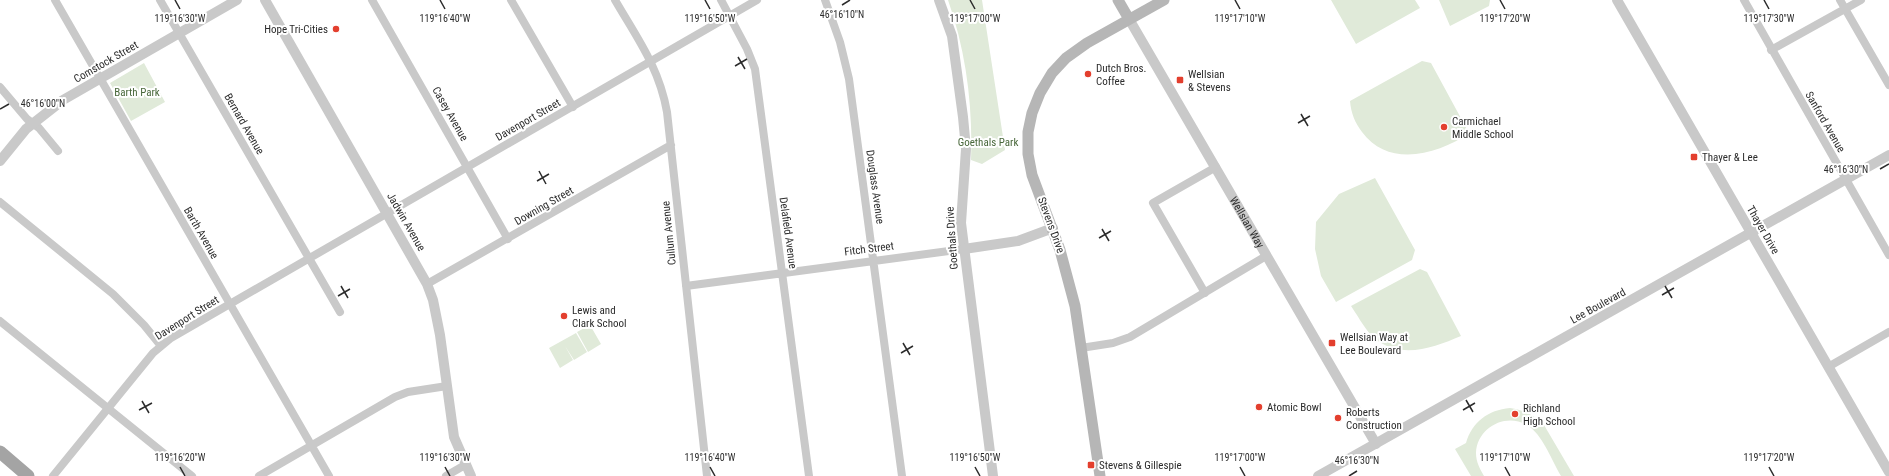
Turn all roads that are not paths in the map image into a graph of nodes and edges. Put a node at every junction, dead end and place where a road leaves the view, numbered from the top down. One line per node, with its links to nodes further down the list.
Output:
1 (54, 0): 24 (street, Barth Avenue)
2 (160, 0): 21 (street, Bernard Avenue)
3 (237, 0): 21 (street, Comstock Street)
4 (265, 0): 37 (street, Jadwin Avenue)
5 (372, 0): 33 (street, Casey Avenue)
6 (511, 0): 27 (street)
7 (615, 0): 23 (street, Cullum Avenue)
8 (721, 0): 19 (street, Delafield Avenue)
9 (757, 0): 19 (street, Davenport Street)
10 (825, 0): 45 (street, Douglass Avenue)
11 (939, 0): 41 (street, Goethals Drive)
12 (1118, 0): 20 (main road, Wellsian Way)
13 (1164, 0): 20 (main road, Stevens Drive)
14 (1617, 0): 39 (street, Thayer Drive)
15 (1744, 0): 22 (street, Sanford Avenue)
16 (1840, 0): 18 (street)
17 (1861, 0): 18 (street)
18 (1845, 9): 22 (street); 25 (street)
19 (730, 16): 23 (street, Davenport Street); 46 (street, Delafield Avenue)
20 (1129, 19): 34 (street, Wellsian Way); 38 (main road, Stevens Drive)
21 (179, 33): 24 (street, Comstock Street); 44 (street, Bernard Avenue)
22 (1771, 50): 35 (street, Sanford Avenue)
23 (651, 62): 27 (street, Davenport Street); 29 (street, Cullum Avenue)
24 (100, 79): 28 (street, Comstock Street); 50 (street, Barth Avenue)
25 (1889, 85)
26 (0, 87): 28 (street)
27 (573, 107): 33 (street, Davenport Street)
28 (33, 123): 30 (street); 32 (street, Comstock Street)
29 (671, 145): 40 (street, Downing Street); 48 (street, Cullum Avenue)
30 (58, 151)
31 (1889, 155): 35 (street, Lee Boulevard)
32 (0, 161)
33 (468, 167): 37 (street, Davenport Street); 40 (street, Casey Avenue)
34 (1216, 168): 43 (street, Wellsian Way); 49 (street)
35 (1846, 180): 39 (street, Lee Boulevard); 42 (street, Sanford Avenue)
36 (0, 202): 54 (street)
37 (388, 214): 44 (street, Davenport Street); 47 (street, Jadwin Avenue)
38 (1053, 228): 41 (street, Fitch Street); 55 (main road, Stevens Drive)
39 (1752, 234): 56 (street, Thayer Drive); 59 (street, Lee Boulevard)
40 (508, 239): 47 (street, Downing Street)
41 (964, 249): 45 (street, Fitch Street); 74 (street, Goethals Drive)
42 (1889, 255)
43 (1266, 256): 49 (street); 59 (street, Wellsian Way)
44 (309, 260): 50 (street, Davenport Street); 51 (street)
45 (874, 260): 46 (street, Fitch Street); 73 (street, Douglass Avenue)
46 (782, 272): 48 (street, Fitch Street); 72 (street, Delafield Avenue)
47 (428, 284): 57 (street, Jadwin Avenue)
48 (686, 286): 71 (street, Cullum Avenue)
49 (1205, 293): 55 (street)
50 (230, 305): 54 (street, Davenport Street); 60 (street, Barth Avenue)
51 (340, 312)
52 (0, 321): 58 (street)
53 (1889, 332): 56 (street)
54 (161, 346): 58 (street, Davenport Street)
55 (1081, 348): 75 (main road, Stevens Drive)
56 (1828, 367): 63 (street, Thayer Drive)
57 (447, 386): 60 (street); 62 (street, Jadwin Avenue)
58 (108, 408): 65 (street, Davenport Street); 66 (street)
59 (1376, 444): 76 (street, Lee Boulevard)
60 (311, 445): 67 (street); 68 (street, Barth Avenue)
61 (0, 452): 64 (main road)
62 (465, 465): 69 (street); 70 (street, Jadwin Avenue)
63 (1889, 472)
64 (28, 476)
65 (53, 476)
66 (192, 476)
67 (259, 476)
68 (329, 476)
69 (446, 476)
70 (471, 476)
71 (707, 476)
72 (809, 476)
73 (902, 476)
74 (993, 476)
75 (1100, 476)
76 (1318, 476)

